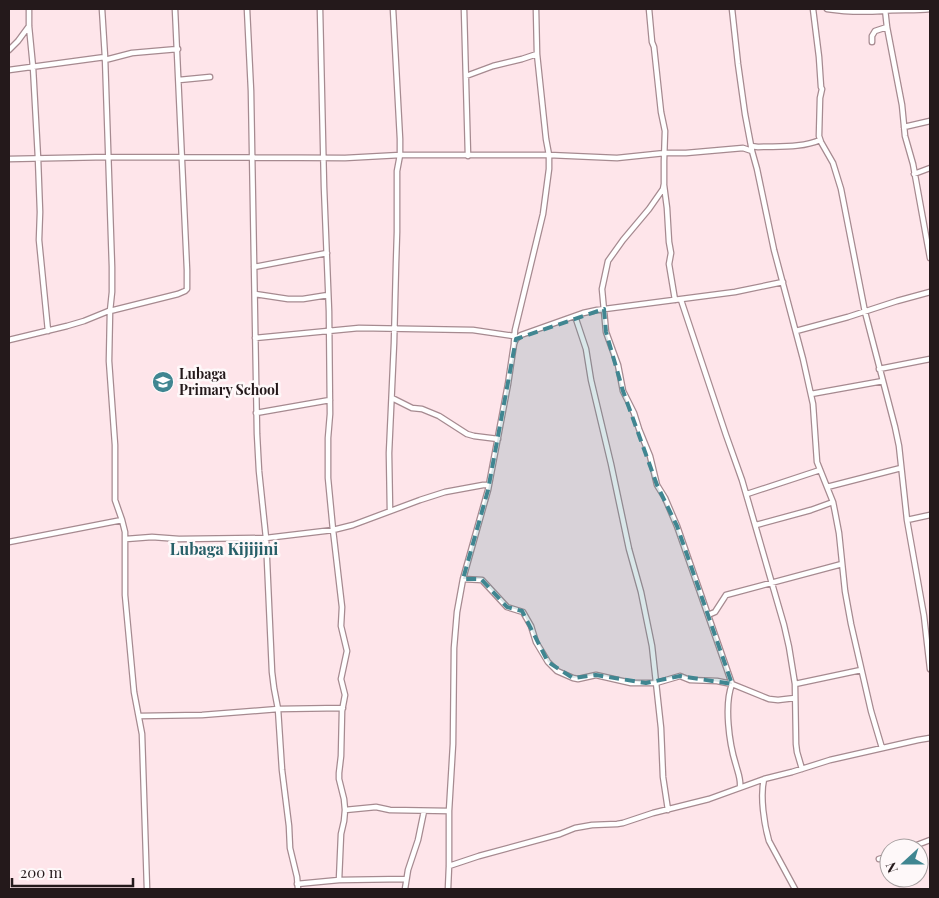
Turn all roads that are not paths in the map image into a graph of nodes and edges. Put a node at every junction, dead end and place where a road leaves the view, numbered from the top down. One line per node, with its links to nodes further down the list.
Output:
1 (28, 9): 15 (street)
2 (102, 9): 21 (street)
3 (175, 9): 18 (street)
4 (247, 9): 37 (street)
5 (320, 9): 38 (street)
6 (393, 9): 33 (street)
7 (464, 9): 24 (street)
8 (536, 9): 20 (street)
9 (649, 9): 32 (street)
10 (732, 9): 30 (street)
11 (813, 9): 29 (street)
12 (827, 9): 14 (street)
13 (930, 9): 14 (street)
14 (885, 10): 16 (street)
15 (29, 26): 19 (street); 22 (street)
16 (887, 27): 17 (street); 28 (street)
17 (872, 42)
18 (178, 49): 21 (street); 26 (street)
19 (9, 50)
20 (537, 54): 24 (street); 34 (street)
21 (105, 59): 22 (street); 36 (street)
22 (33, 67): 23 (street); 39 (street)
23 (9, 70)
24 (466, 76): 35 (street)
25 (210, 77): 26 (street)
26 (179, 80): 40 (street)
27 (930, 121): 28 (street)
28 (904, 127): 43 (street)
29 (820, 140): 30 (street); 55 (street)
30 (751, 146): 31 (street); 31 (street); 48 (street)
31 (743, 148): 32 (street)
32 (665, 153): 34 (street); 44 (street)
33 (400, 155): 35 (street); 38 (street); 58 (street)
34 (549, 155): 35 (street); 61 (street)
35 (468, 156)
36 (108, 157): 39 (street); 40 (street); 54 (street)
37 (252, 157): 38 (street); 40 (street); 47 (street)
38 (324, 157): 45 (street)
39 (38, 158): 41 (street); 59 (street)
40 (182, 158): 54 (street)
41 (9, 159)
42 (930, 168): 43 (street)
43 (914, 174): 46 (street)
44 (664, 184): 52 (street); 53 (street)
45 (327, 253): 47 (street); 51 (street)
46 (930, 258)
47 (254, 267): 50 (street)
48 (782, 282): 52 (street); 60 (street)
49 (930, 292): 55 (street)
50 (255, 294): 51 (street); 62 (street)
51 (328, 295): 57 (street)
52 (678, 300): 53 (street); 77 (street)
53 (604, 309): 56 (street); 91 (street)
54 (110, 310): 59 (street); 81 (street)
55 (865, 312): 60 (street); 66 (street)
56 (575, 316): 64 (street); 94 (street)
57 (329, 330): 58 (street); 62 (street); 70 (street)
58 (394, 330): 61 (street); 69 (street)
59 (48, 331): 63 (street)
60 (796, 331): 68 (street)
61 (514, 336): 64 (street)
62 (255, 338): 71 (street)
63 (9, 340)
64 (514, 344): 72 (street)
65 (930, 359): 66 (street)
66 (880, 369): 67 (street)
67 (883, 381): 68 (street); 73 (street)
68 (811, 394): 74 (street)
69 (392, 398): 72 (street); 79 (street)
70 (330, 400): 71 (street); 84 (street)
71 (256, 413): 85 (street)
72 (498, 439): 75 (street)
73 (901, 468): 76 (street); 82 (street)
74 (820, 470): 76 (street); 77 (street)
75 (489, 485): 79 (street); 89 (street)
76 (827, 487): 78 (street)
77 (746, 494): 83 (street)
78 (833, 502): 83 (street); 88 (street)
79 (390, 511): 84 (street)
80 (930, 515): 82 (street)
81 (122, 520): 86 (street); 87 (street)
82 (906, 520): 92 (street)
83 (756, 525): 90 (street)
84 (333, 530): 85 (street); 98 (street)
85 (266, 538): 86 (street); 99 (street)
86 (126, 539): 100 (street)
87 (9, 542)
88 (842, 564): 90 (street); 93 (street)
89 (463, 579): 94 (street); 109 (street)
90 (772, 582): 91 (street); 96 (street)
91 (708, 615): 95 (street)
92 (930, 669)
93 (861, 670): 96 (street); 102 (street)
94 (656, 683): 95 (street); 107 (street)
95 (732, 684): 97 (street); 105 (street)
96 (795, 684): 97 (street)
97 (795, 698): 103 (street)
98 (343, 708): 99 (street); 106 (street)
99 (278, 709): 100 (street); 113 (street)
100 (139, 716): 114 (street)
101 (930, 738): 102 (street)
102 (882, 748): 103 (street)
103 (802, 769): 104 (street)
104 (764, 779): 105 (street); 117 (street)
105 (740, 788): 107 (street)
106 (345, 810): 108 (street); 112 (street)
107 (668, 810): 110 (street)
108 (424, 811): 109 (street); 111 (street)
109 (449, 811): 110 (street)
110 (450, 866): 116 (street)
111 (406, 879): 112 (street); 115 (street)
112 (339, 880): 113 (street)
113 (298, 886)
114 (148, 889)
115 (405, 889)
116 (448, 889)
117 (796, 889)

